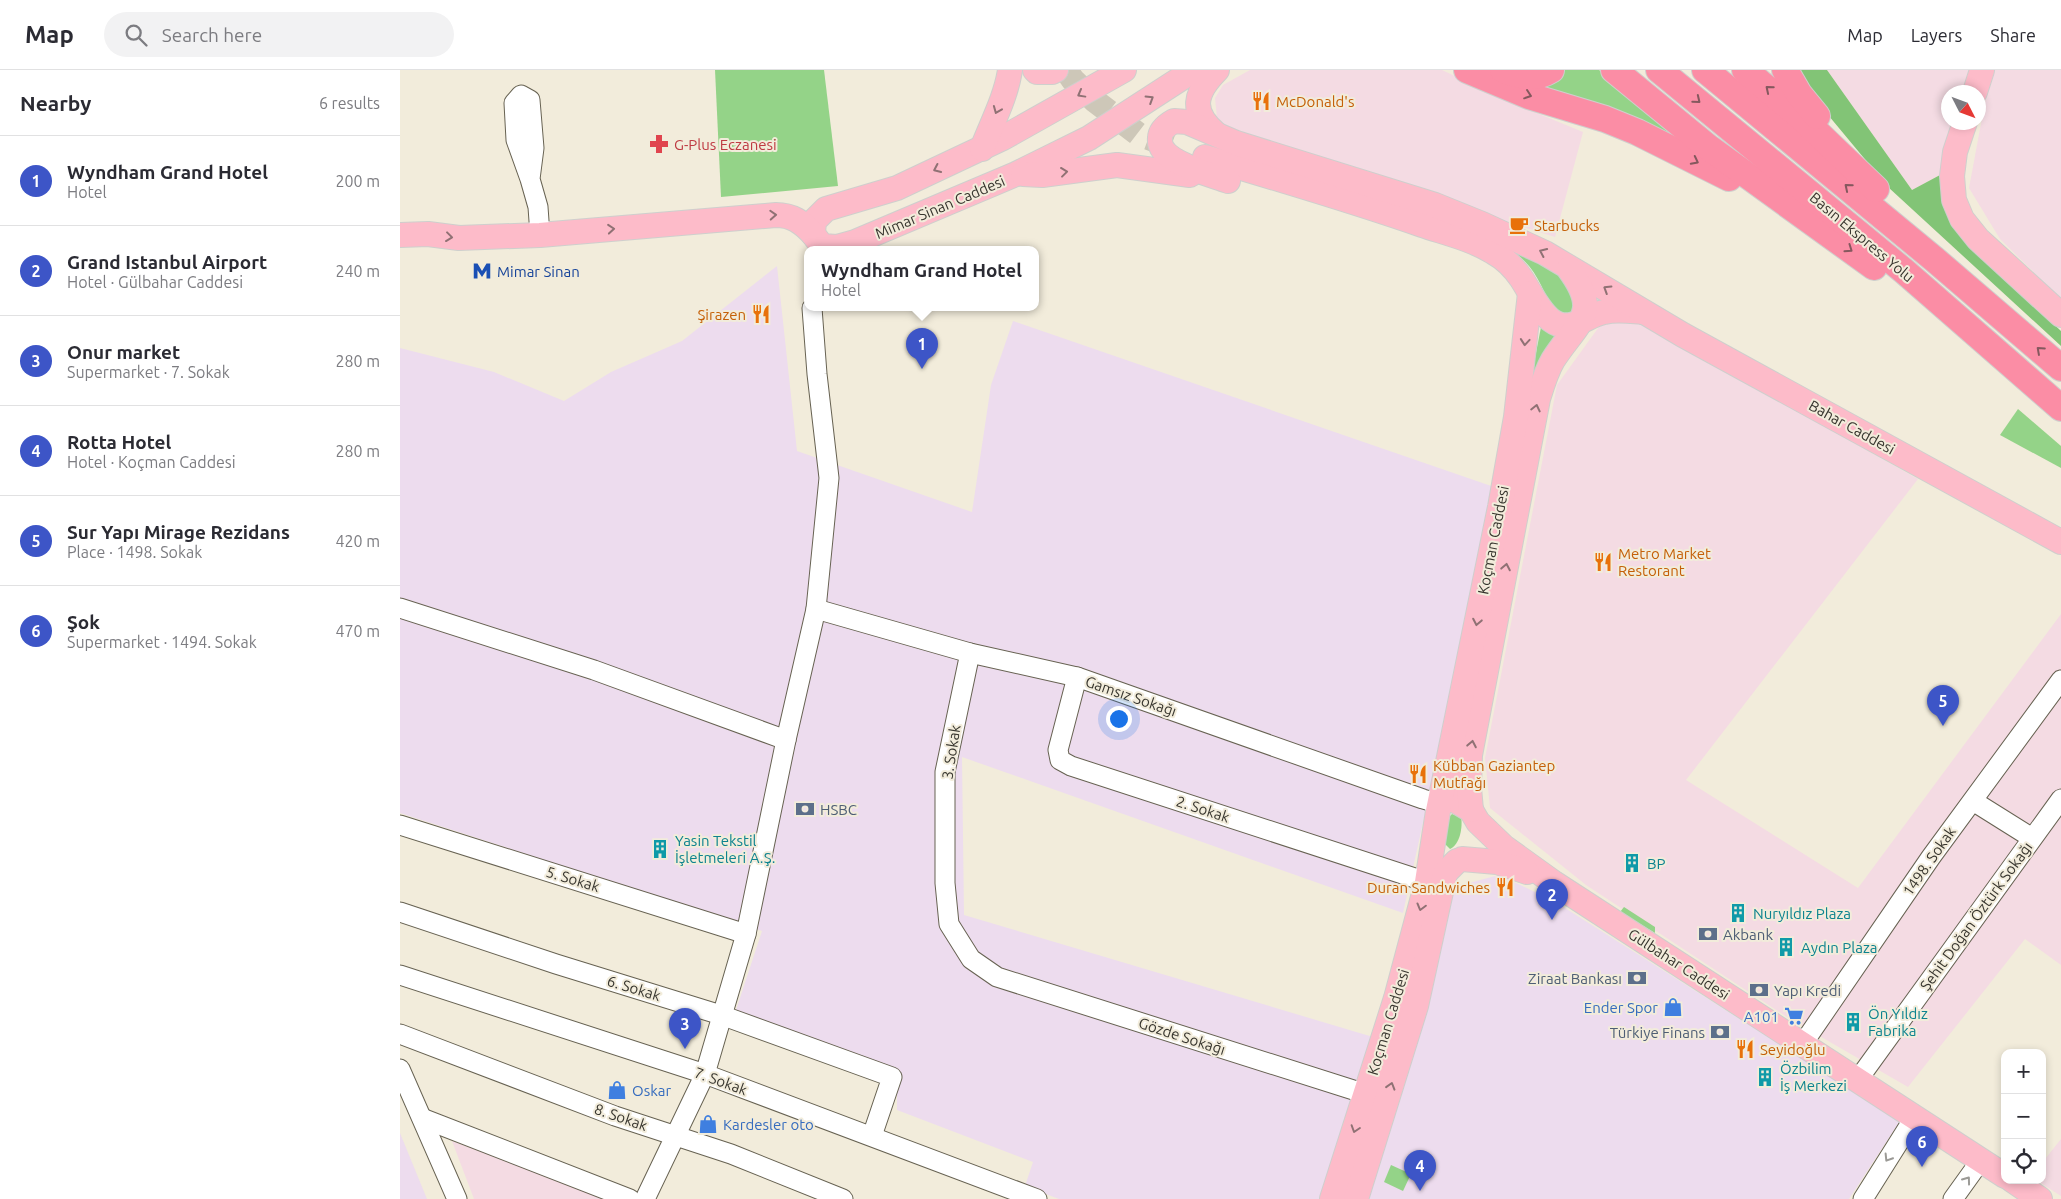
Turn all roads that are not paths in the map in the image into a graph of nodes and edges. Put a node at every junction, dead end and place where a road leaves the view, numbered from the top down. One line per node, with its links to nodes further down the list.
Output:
1 (1010, 70): 19 (main road, one-way to 19)
2 (1035, 70): 3 (main road)
3 (1056, 70)
4 (1124, 70): 19 (main road, one-way to 19)
5 (1194, 70): 20 (main road, Mimar Sinan Caddesi, one-way to 5)
6 (1217, 70): 18 (main road)
7 (1467, 70): 24 (highway, one-way to 24)
8 (1503, 70): 9 (highway)
9 (1551, 70)
10 (1614, 70): 24 (highway)
11 (1659, 70): 40 (highway, Basın Ekspress Yolu, one-way to 40)
12 (1705, 70): 38 (highway, Basın Ekspress Yolu, one-way to 12)
13 (1745, 70): 23 (highway, one-way to 13)
14 (1785, 70): 23 (highway)
15 (1982, 70): 16 (main road)
16 (1977, 85)
17 (1962, 130): 36 (main road)
18 (1220, 137): 22 (main road); 27 (main road)
19 (982, 148): 28 (main road, one-way to 28)
20 (1016, 174): 22 (main road, one-way to 22); 30 (main road, Mimar Sinan Caddesi)
21 (530, 179): 26 (street)
22 (1228, 181): 32 (main road)
23 (1868, 182): 38 (highway)
24 (1808, 221): 40 (highway, one-way to 40)
25 (400, 235): 26 (main road, one-way to 26)
26 (540, 235): 28 (main road, one-way to 28)
27 (1514, 240): 31 (main road, one-way to 27); 32 (main road)
28 (819, 243): 29 (main road, Mimar Sinan Caddesi)
29 (832, 246)
30 (841, 246)
31 (1569, 268): 35 (main road, Bahar Caddesi, one-way to 31); 37 (main road)
32 (1525, 285): 37 (main road); 52 (main road, Koçman Caddesi, one-way to 52)
33 (812, 311): 41 (street)
34 (825, 311): 41 (street)
35 (1644, 312): 37 (main road); 43 (main road, Bahar Caddesi)
36 (2061, 315)
37 (1580, 322): 53 (main road, Koçman Caddesi, one-way to 37)
38 (2020, 331): 39 (highway, Basın Ekspress Yolu, one-way to 38)
39 (2061, 368)
40 (2031, 381): 42 (highway, Basın Ekspress Yolu)
41 (820, 399): 45 (street)
42 (2061, 408)
43 (2061, 542)
44 (400, 608): 49 (street)
45 (816, 610): 46 (street, Gamsız Sokağı); 49 (street)
46 (970, 653): 47 (street, Gamsız Sokağı); 63 (street, 3. Sokak)
47 (1077, 677): 52 (street, Gamsız Sokağı); 58 (street, 2. Sokak)
48 (2061, 680): 51 (street, 1498. Sokak)
49 (786, 740): 61 (street)
50 (2061, 799): 55 (street, Şehit Doğan Öztürk Sokağı)
51 (1973, 801): 55 (street); 66 (street, 1498. Sokak)
52 (1440, 804): 53 (main road); 56 (main road)
53 (1473, 814): 57 (main road); 59 (main road, Gülbahar Caddesi)
54 (400, 825): 61 (street, 5. Sokak)
55 (2032, 838): 69 (street, Şehit Doğan Öztürk Sokağı)
56 (1433, 842): 57 (main road); 58 (main road, Koçman Caddesi)
57 (1459, 860): 59 (main road, Gülbahar Caddesi); 86 (main road, Koçman Caddesi, one-way to 57)
58 (1427, 882): 70 (main road, Koçman Caddesi, one-way to 70)
59 (1554, 883): 66 (main road, Gülbahar Caddesi)
60 (400, 912): 64 (street, 6. Sokak)
61 (746, 934): 64 (street)
62 (400, 975): 68 (street, 7. Sokak)
63 (997, 977): 70 (street, Gözde Sokağı)
64 (721, 1015): 68 (street); 74 (street, 6. Sokak)
65 (400, 1034): 73 (street, 8. Sokak)
66 (1802, 1045): 69 (main road, Gülbahar Caddesi)
67 (400, 1069): 71 (street)
68 (704, 1074): 73 (street); 74 (street, 7. Sokak)
69 (1857, 1081): 72 (main road, Gülbahar Caddesi)
70 (1366, 1094): 76 (main road, Koçman Caddesi, one-way to 76)
71 (422, 1118): 79 (street); 80 (street)
72 (1914, 1118): 75 (main road, Gülbahar Caddesi); 87 (street, one-way to 87)
73 (676, 1136): 81 (street); 82 (street, 8. Sokak)
74 (872, 1136): 83 (street, 7. Sokak)
75 (1981, 1160): 77 (main road, Gülbahar Caddesi); 88 (street, one-way to 75)
76 (1341, 1170): 84 (main road, Koçman Caddesi); 85 (main road)
77 (2001, 1173)
78 (2018, 1184): 89 (main road)
79 (457, 1199)
80 (630, 1199)
81 (645, 1199)
82 (843, 1199)
83 (1037, 1199)
84 (1332, 1199)
85 (1342, 1199)
86 (1356, 1199)
87 (1863, 1199)
88 (1953, 1199)
89 (2040, 1199)

